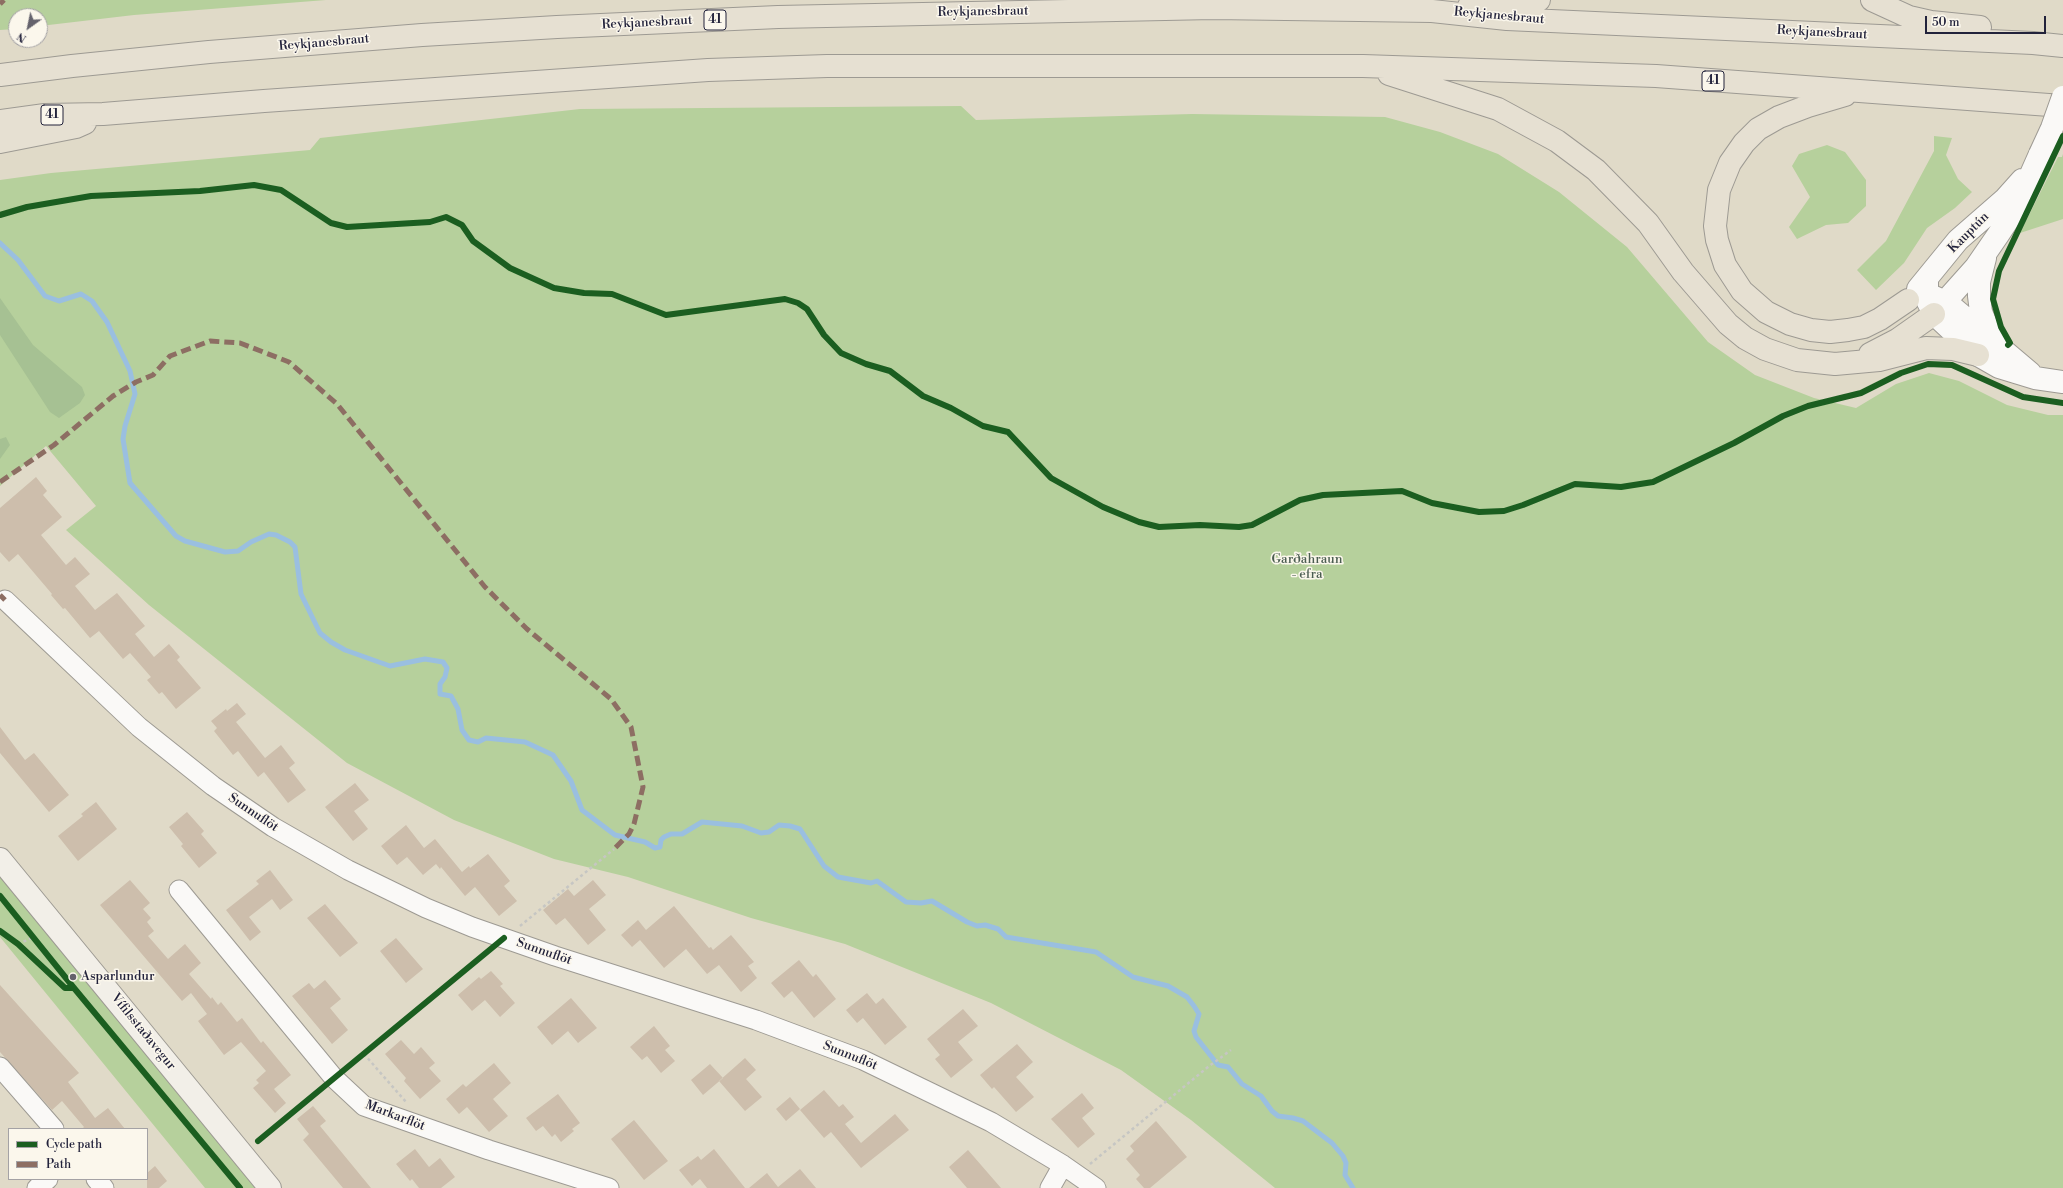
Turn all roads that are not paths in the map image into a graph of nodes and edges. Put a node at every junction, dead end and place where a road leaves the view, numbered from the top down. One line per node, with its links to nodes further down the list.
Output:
1 (1539, 0): 3 (highway)
2 (1872, 0): 4 (highway)
3 (1432, 11): 5 (highway, Reykjanesbraut / 41); 7 (highway, Reykjanesbraut / 41)
4 (2063, 36)
5 (2063, 46)
6 (1363, 66): 8 (highway, 41); 11 (highway, 41); 18 (highway)
7 (0, 75)
8 (1859, 91): 10 (highway, 41); 16 (highway)
9 (2063, 97): 14 (street, Kauptún, bridge)
10 (2063, 106)
11 (103, 114): 12 (highway, 41); 13 (highway)
12 (0, 121)
13 (0, 142)
14 (2036, 161): 15 (street, Kauptún); 16 (street, Kauptún)
15 (1991, 246): 16 (street, Kauptún); 17 (street)
16 (1928, 298): 17 (street); 18 (highway)
17 (1986, 349): 18 (highway); 19 (street)
18 (1859, 361)
19 (2063, 382)
20 (5, 600): 25 (street, Sunnuflöt)
21 (0, 859): 30 (main road, Vífilsstaðavegur)
22 (179, 890): 31 (street, Markarflöt)
23 (0, 1067): 24 (street)
24 (53, 1128)
25 (1063, 1165): 32 (street); 33 (street, Sunnuflöt)
26 (47, 1180): 28 (street)
27 (97, 1180): 29 (street)
28 (38, 1188)
29 (104, 1188)
30 (270, 1188)
31 (606, 1188)
32 (1050, 1188)
33 (1096, 1188)

